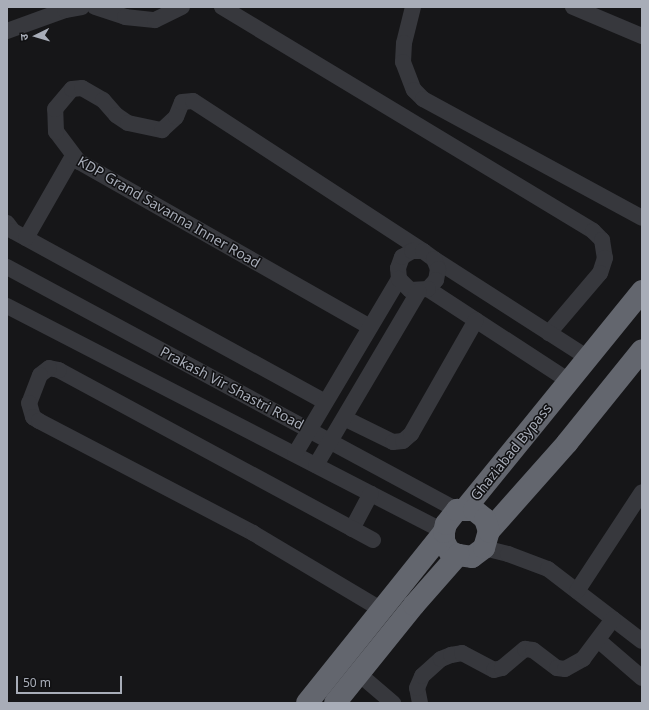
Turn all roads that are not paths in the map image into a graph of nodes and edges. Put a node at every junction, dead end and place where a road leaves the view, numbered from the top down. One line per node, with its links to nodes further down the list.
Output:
1 (82, 7): 7 (street)
2 (94, 7): 3 (street)
3 (182, 7)
4 (222, 7): 21 (street)
5 (412, 7): 10 (street)
6 (573, 7): 8 (street)
7 (7, 31)
8 (642, 36)
9 (73, 156): 12 (street); 13 (street, KDP Grand Savanna Inner Road); 20 (street, KDP Grand Savanna Inner Road)
10 (642, 218)
11 (7, 223): 12 (street)
12 (26, 238): 25 (street)
13 (428, 255): 15 (street); 16 (street); 21 (street)
14 (7, 267): 27 (street, Prakash Vir Shastri Road)
15 (399, 279): 16 (street); 20 (street)
16 (424, 290): 19 (street); 26 (street)
17 (642, 291): 23 (highway, Ghaziabad Bypass)
18 (7, 306): 29 (street, Prakash Vir Shastri Road)
19 (476, 320): 24 (street); 26 (street)
20 (370, 327): 25 (street)
21 (550, 333): 23 (street)
22 (642, 350): 37 (highway)
23 (588, 358): 24 (highway, Ghaziabad Bypass)
24 (569, 381): 33 (highway, Ghaziabad Bypass)
25 (325, 402): 27 (street)
26 (346, 419): 28 (street)
27 (309, 429): 28 (street, Prakash Vir Shastri Road); 29 (street)
28 (330, 441): 30 (street); 33 (street, Prakash Vir Shastri Road)
29 (295, 454): 30 (street, Prakash Vir Shastri Road)
30 (316, 465): 31 (street, Prakash Vir Shastri Road)
31 (371, 494): 34 (street); 35 (street, Prakash Vir Shastri Road)
32 (640, 503): 39 (street)
33 (461, 510): 35 (highway, Ghaziabad Bypass); 37 (highway)
34 (352, 529): 36 (street); 40 (street)
35 (444, 532): 38 (highway); 40 (highway, Ghaziabad Bypass)
36 (373, 540)
37 (486, 540): 38 (highway); 39 (street)
38 (458, 555): 44 (highway)
39 (577, 591): 41 (street)
40 (382, 610): 46 (highway, Ghaziabad Bypass)
41 (613, 619): 42 (street); 43 (street)
42 (598, 640): 45 (street); 49 (street)
43 (642, 642)
44 (359, 674): 47 (highway); 48 (street)
45 (642, 678)
46 (307, 703)
47 (335, 703)
48 (393, 703)
49 (420, 703)

